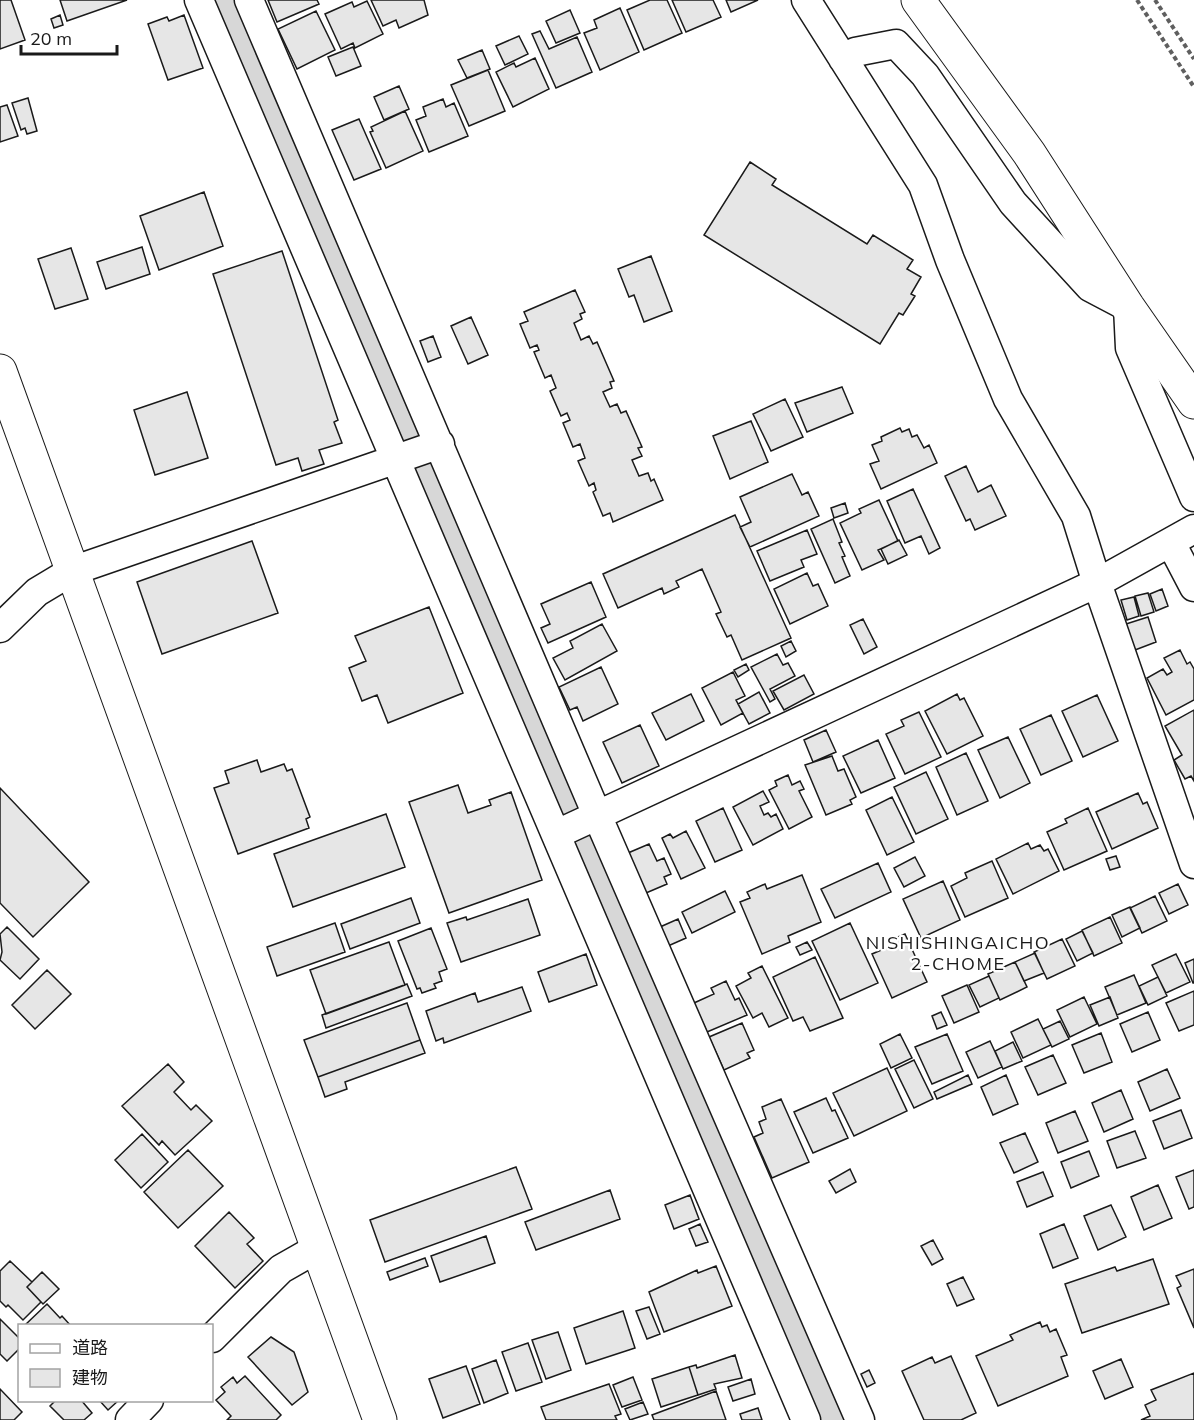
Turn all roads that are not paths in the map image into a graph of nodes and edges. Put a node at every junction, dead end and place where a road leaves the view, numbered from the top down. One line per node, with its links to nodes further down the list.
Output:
1 (199, 0): 9 (street)
2 (249, 0): 9 (street)
3 (806, 0): 5 (street)
4 (918, 0): 6 (street)
5 (843, 58): 6 (street); 13 (street)
6 (1128, 307): 8 (street); 10 (street)
7 (0, 371): 12 (street)
8 (1194, 402)
9 (420, 452): 12 (street); 16 (street); 16 (street)
10 (1194, 497)
11 (1183, 536): 13 (street); 14 (street)
12 (72, 571): 15 (street); 18 (street)
13 (1096, 583): 16 (street); 17 (street)
14 (1194, 587)
15 (0, 628)
16 (578, 824): 23 (street); 24 (street)
17 (1194, 864)
18 (318, 1248): 19 (street); 22 (street)
19 (213, 1337)
20 (148, 1402): 21 (street)
21 (130, 1420)
22 (380, 1420)
23 (807, 1420)
24 (860, 1420)

